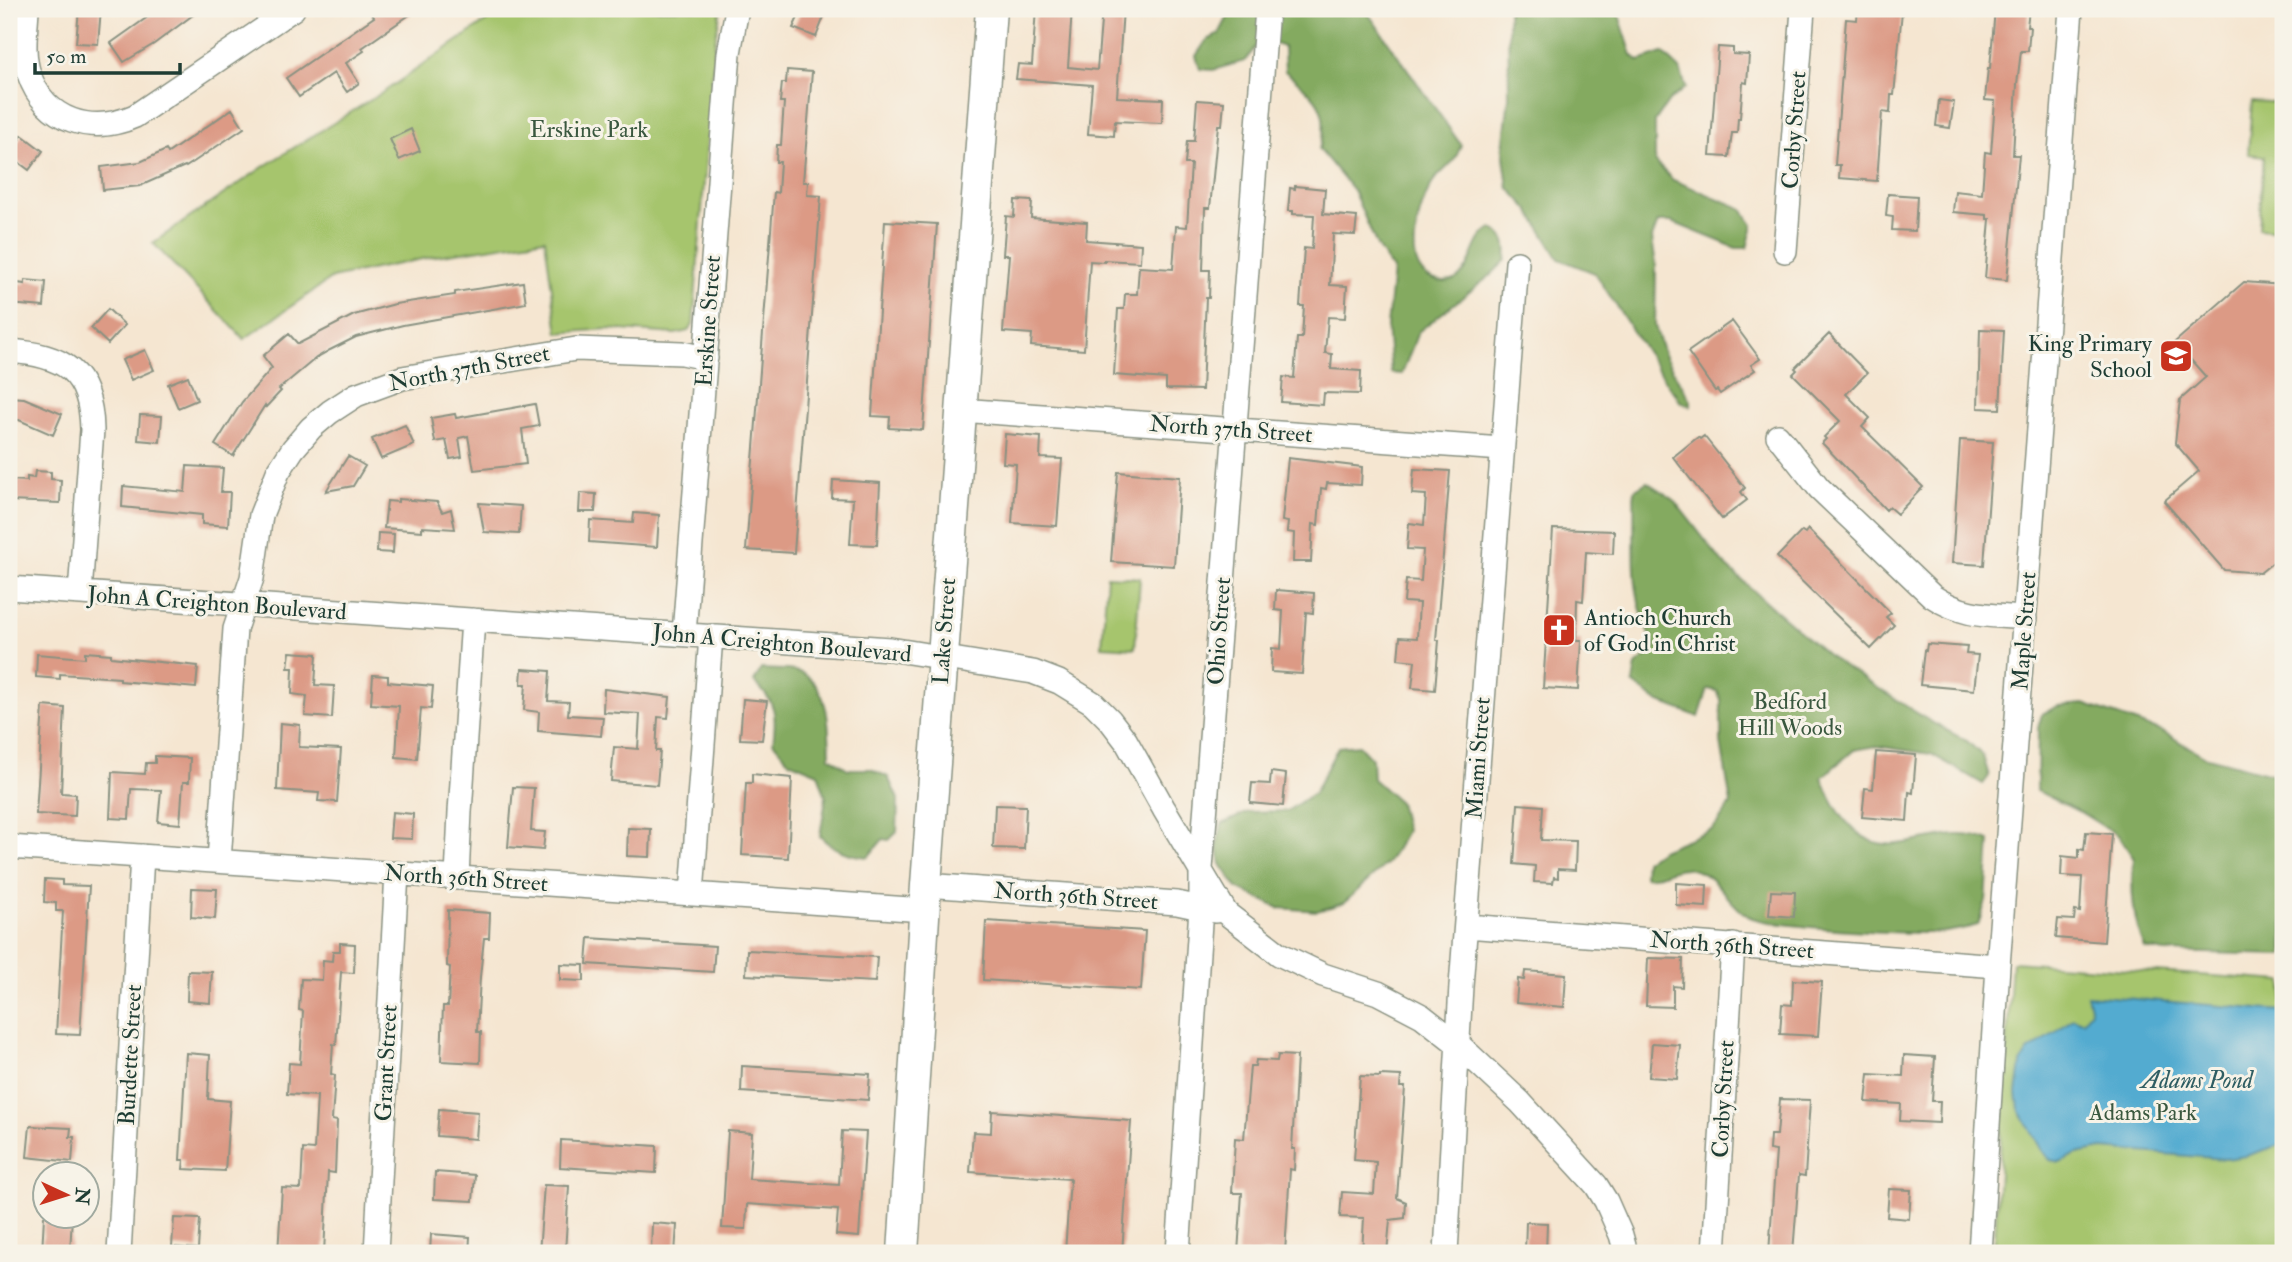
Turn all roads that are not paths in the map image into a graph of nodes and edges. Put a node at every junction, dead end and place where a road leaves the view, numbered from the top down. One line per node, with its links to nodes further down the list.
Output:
1 (27, 9): 2 (street)
2 (293, 9)
3 (737, 9): 11 (street, Erskine Street)
4 (991, 9): 12 (main road, Lake Street)
5 (1267, 9): 13 (street, Ohio Street)
6 (1803, 9): 8 (street, Corby Street)
7 (2071, 9): 19 (street, Maple Street)
8 (1785, 251)
9 (1517, 263): 15 (street, Miami Street)
10 (9, 351): 17 (street)
11 (706, 358): 18 (street, North 37th Street); 21 (street, Erskine Street)
12 (960, 410): 13 (street, North 37th Street); 23 (main road, Lake Street)
13 (1235, 430): 15 (street, North 37th Street); 27 (street, Ohio Street)
14 (1778, 436): 19 (street)
15 (1502, 449): 34 (street, Miami Street)
16 (9, 588): 17 (street, John A Creighton Boulevard)
17 (80, 593): 18 (street, John A Creighton Boulevard)
18 (244, 605): 20 (street, John A Creighton Boulevard); 26 (street)
19 (2025, 618): 36 (street, Maple Street)
20 (473, 620): 21 (street, John A Creighton Boulevard); 29 (street)
21 (684, 634): 22 (street, John A Creighton Boulevard)
22 (711, 636): 23 (street, John A Creighton Boulevard); 30 (street)
23 (942, 658): 27 (street, John A Creighton Boulevard); 31 (main road, Lake Street)
24 (9, 847): 25 (street, North 36th Street)
25 (142, 856): 26 (street, North 36th Street); 38 (street, Burdette Street)
26 (219, 861): 28 (street, North 36th Street)
27 (1201, 869): 32 (street, Ohio Street); 33 (street, John A Creighton Boulevard)
28 (397, 873): 29 (street, North 36th Street); 39 (street, Grant Street)
29 (457, 878): 30 (street, North 36th Street)
30 (692, 894): 31 (street, North 36th Street)
31 (925, 898): 32 (street, North 36th Street); 40 (main road, Lake Street)
32 (1201, 908): 33 (street, North 36th Street); 41 (street, Ohio Street)
33 (1226, 913): 37 (street, John A Creighton Boulevard)
34 (1466, 926): 35 (street, North 36th Street); 37 (street, Miami Street)
35 (1732, 945): 36 (street, North 36th Street); 44 (street, Corby Street)
36 (1998, 966): 45 (street, Maple Street)
37 (1459, 1045): 42 (street, Miami Street); 43 (street, John A Creighton Boulevard)
38 (119, 1253)
39 (376, 1253)
40 (903, 1253)
41 (1178, 1253)
42 (1446, 1253)
43 (1626, 1253)
44 (1714, 1253)
45 (1980, 1253)

